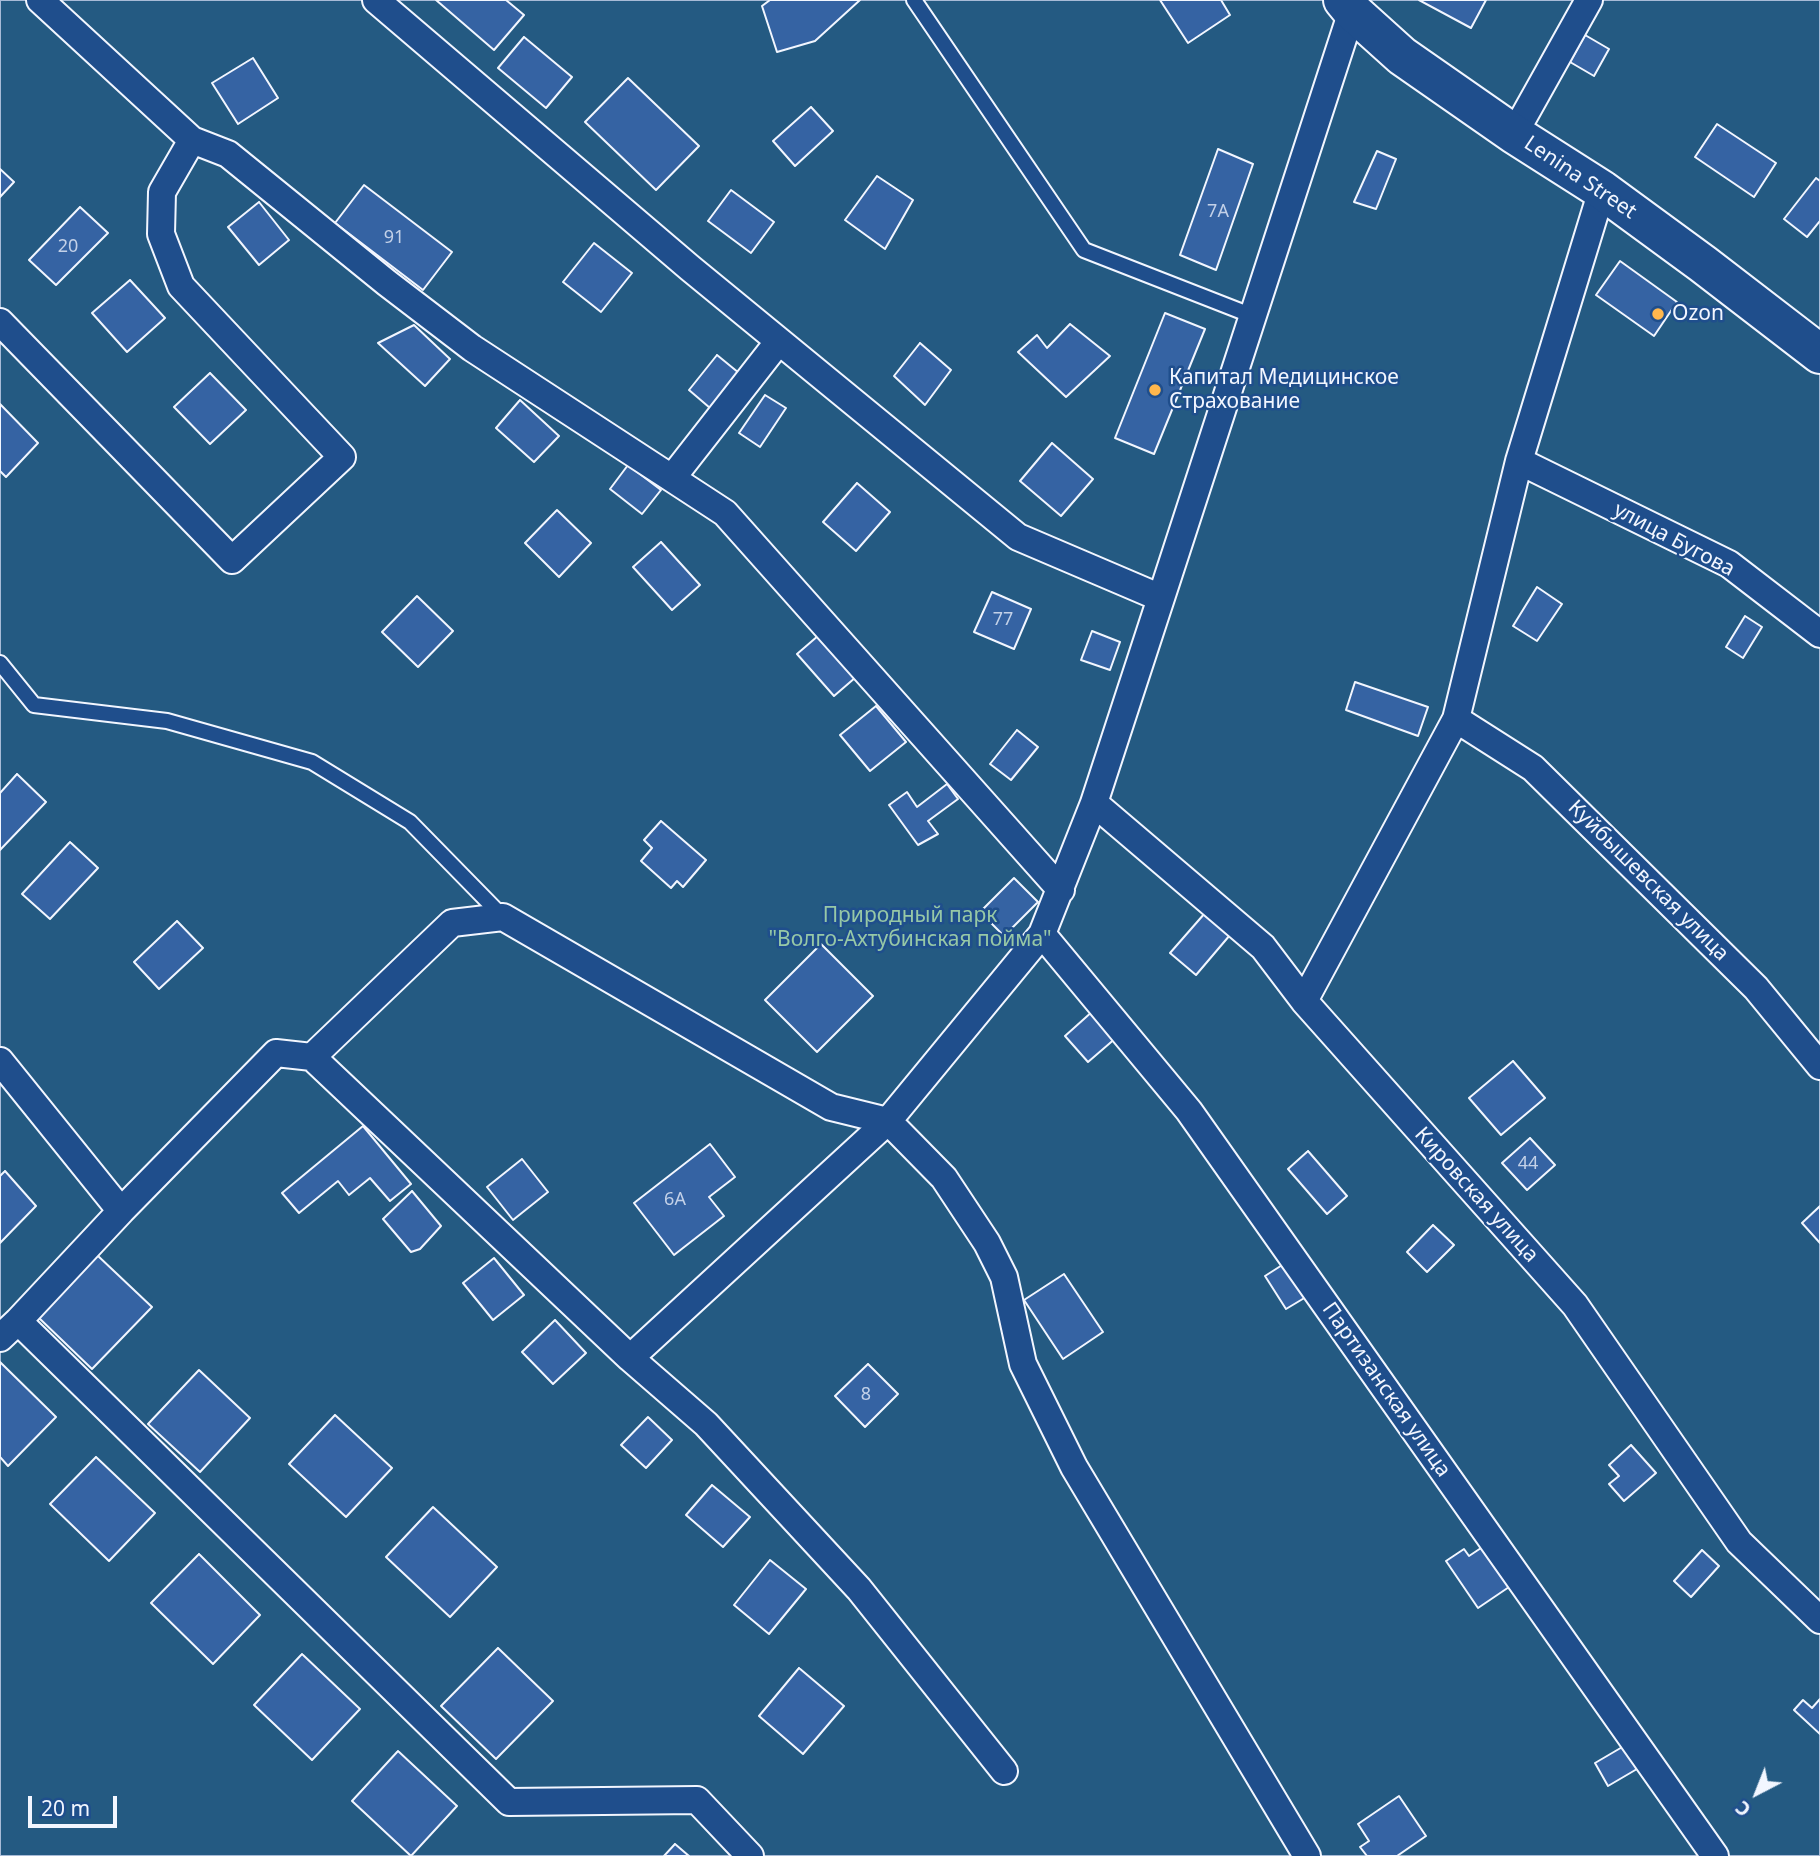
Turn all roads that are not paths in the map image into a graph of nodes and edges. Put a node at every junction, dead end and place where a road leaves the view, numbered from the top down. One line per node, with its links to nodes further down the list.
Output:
1 (40, 0): 7 (street)
2 (376, 0): 11 (street)
3 (914, 0): 9 (lane)
4 (1589, 0): 6 (street)
5 (1349, 4): 6 (street, Lenina Street); 9 (street)
6 (1514, 134): 8 (street, Lenina Street)
7 (192, 140): 10 (street); 14 (street)
8 (1602, 190): 12 (street, Lenina Street); 13 (street)
9 (1253, 316): 15 (street)
10 (0, 322)
11 (779, 341): 14 (street); 15 (street)
12 (1820, 354)
13 (1519, 461): 16 (street, улица Бугова); 18 (street)
14 (672, 478): 20 (street)
15 (1161, 598): 19 (street)
16 (1820, 634)
17 (0, 663): 21 (lane)
18 (1456, 719): 23 (street); 26 (street, Куйбышевская улица)
19 (1094, 803): 20 (street); 23 (street, Кировская улица)
20 (1061, 890): 22 (street)
21 (503, 917): 24 (street); 27 (street)
22 (1042, 934): 27 (street); 35 (street, Партизанская улица)
23 (1304, 1001): 31 (street, Кировская улица)
24 (312, 1057): 28 (street); 30 (street)
25 (0, 1061): 28 (street)
26 (1820, 1066)
27 (888, 1121): 30 (street); 34 (street)
28 (121, 1211): 29 (street)
29 (9, 1329): 33 (street)
30 (630, 1358): 32 (street)
31 (1820, 1620)
32 (1003, 1771)
33 (750, 1856)
34 (1307, 1856)
35 (1715, 1856)

